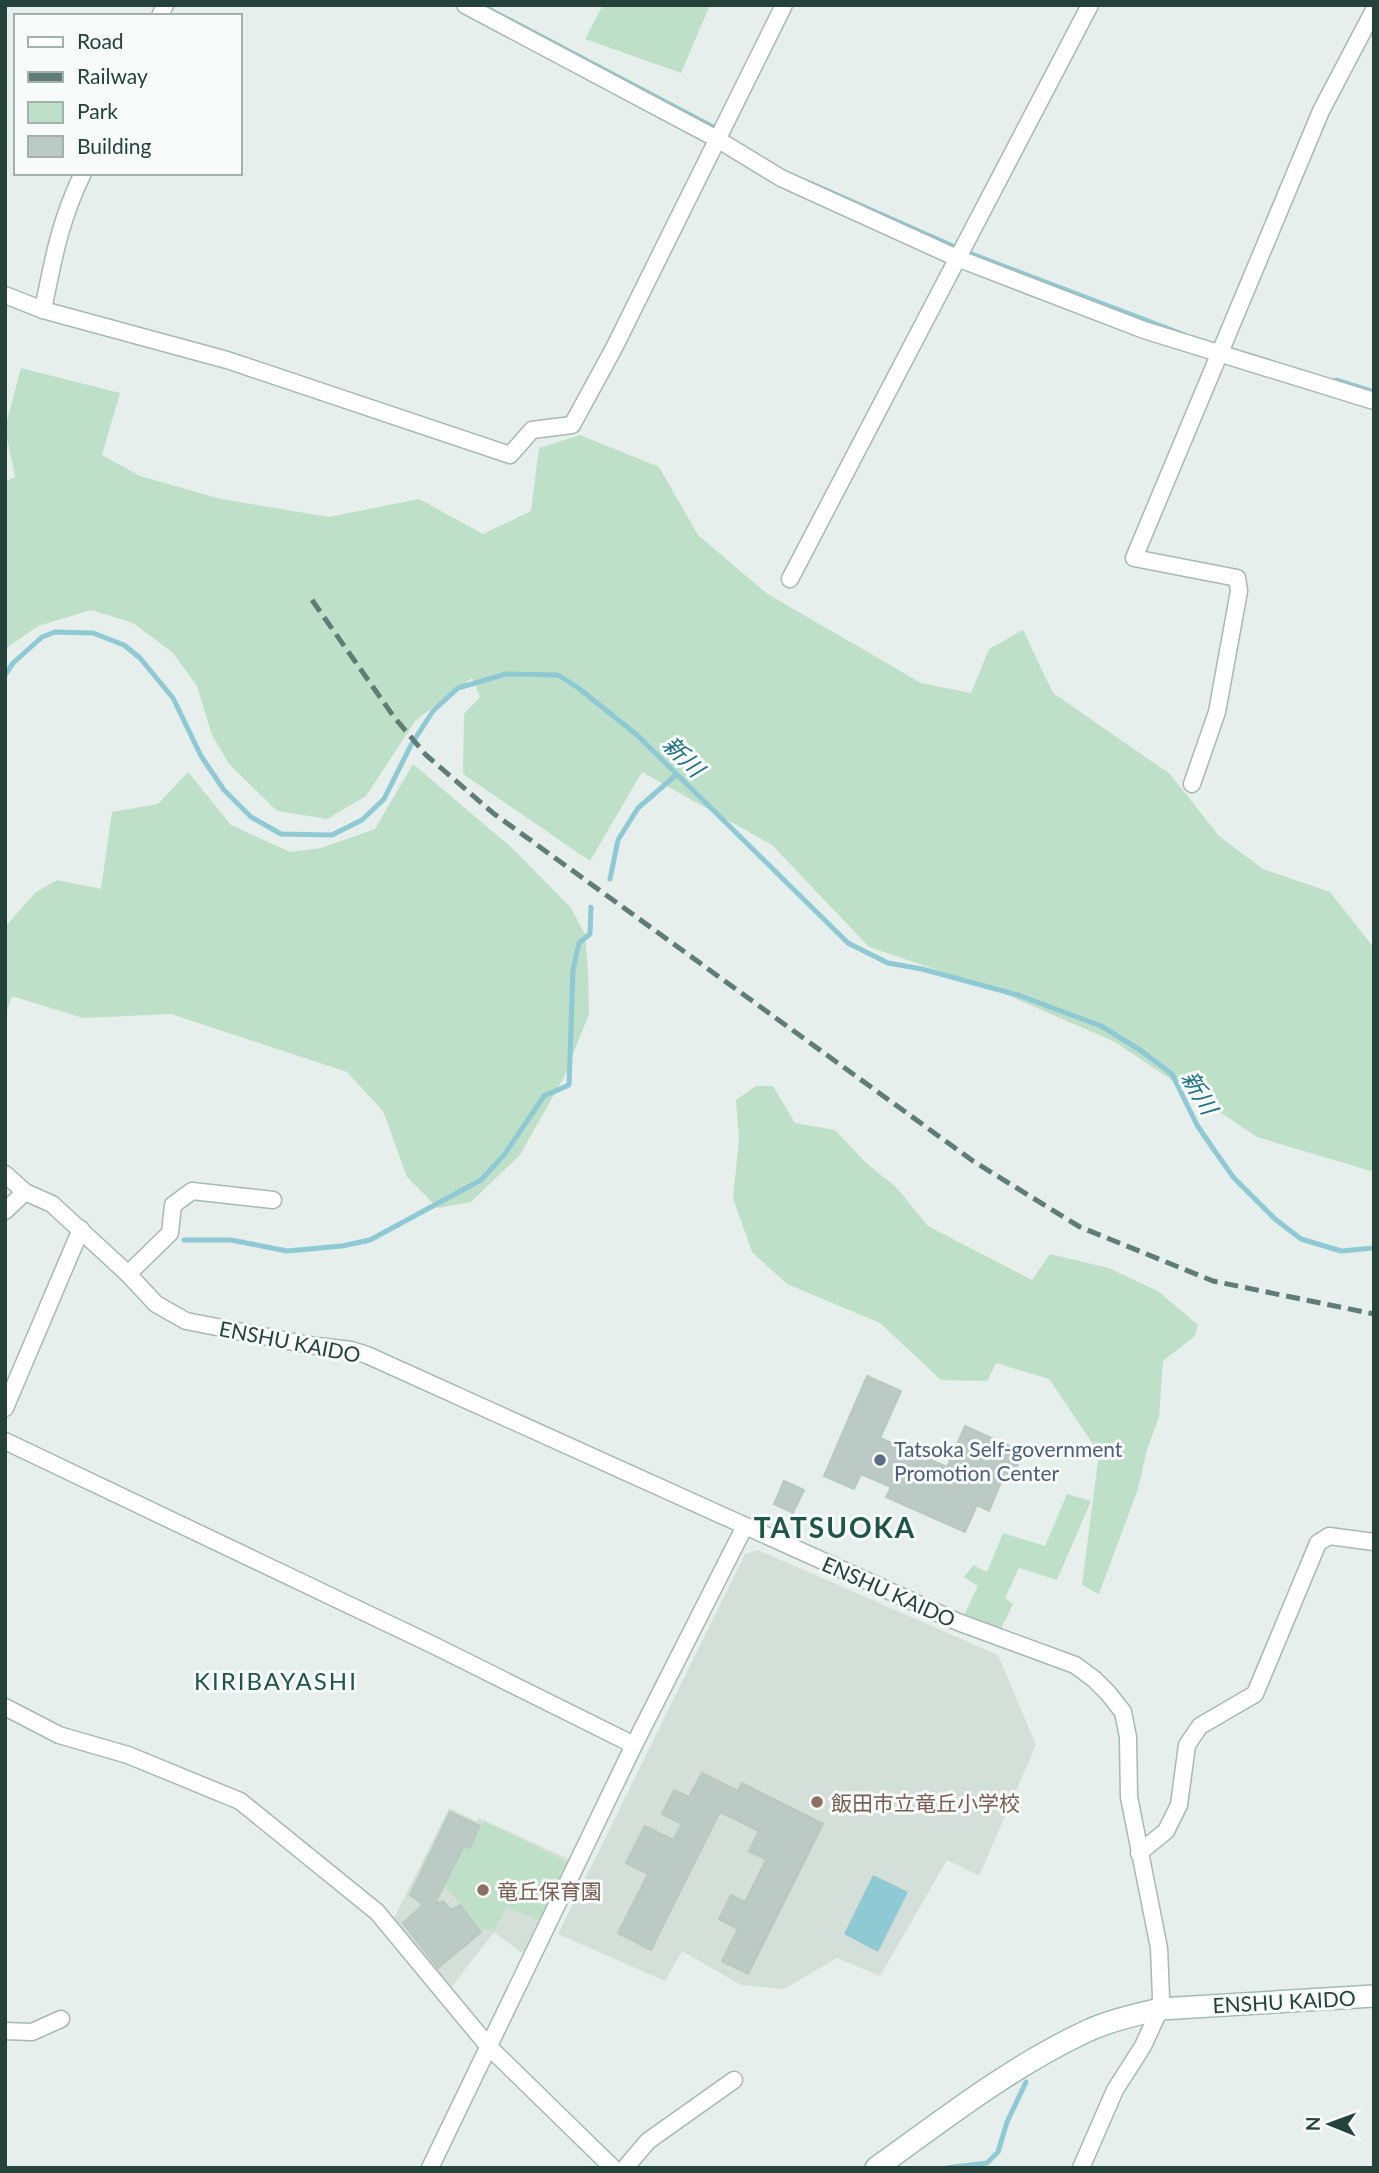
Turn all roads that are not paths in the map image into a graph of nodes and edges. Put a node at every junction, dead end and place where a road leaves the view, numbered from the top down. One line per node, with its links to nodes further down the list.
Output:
1 (784, 5): 5 (street)
2 (1090, 5): 7 (street)
3 (468, 6): 5 (street)
4 (1374, 10): 10 (street)
5 (717, 139): 7 (street); 9 (street)
6 (82, 175): 9 (street)
7 (957, 258): 10 (street); 12 (street)
8 (5, 295): 9 (street)
9 (43, 310)
10 (1218, 354): 11 (street); 13 (street)
11 (1374, 401)
12 (790, 579)
13 (1192, 784)
14 (5, 1174): 15 (street, ENSHU KAIDO)
15 (25, 1192): 17 (street); 18 (street, ENSHU KAIDO)
16 (274, 1200): 19 (street)
17 (5, 1211)
18 (81, 1229): 19 (street, ENSHU KAIDO); 20 (street)
19 (128, 1273): 22 (street, ENSHU KAIDO)
20 (5, 1408)
21 (5, 1441): 25 (street)
22 (745, 1526): 25 (street); 26 (street, ENSHU KAIDO)
23 (1374, 1542): 26 (street)
24 (5, 1707): 31 (street)
25 (634, 1745): 31 (street)
26 (1139, 1853): 28 (street, ENSHU KAIDO)
27 (1374, 1996): 28 (street, ENSHU KAIDO)
28 (1160, 2009): 36 (street); 37 (street)
29 (61, 2020): 30 (street)
30 (5, 2031)
31 (489, 2047): 33 (street); 34 (street)
32 (734, 2080): 35 (street)
33 (430, 2168)
34 (613, 2168)
35 (625, 2168)
36 (876, 2168)
37 (1082, 2168)

